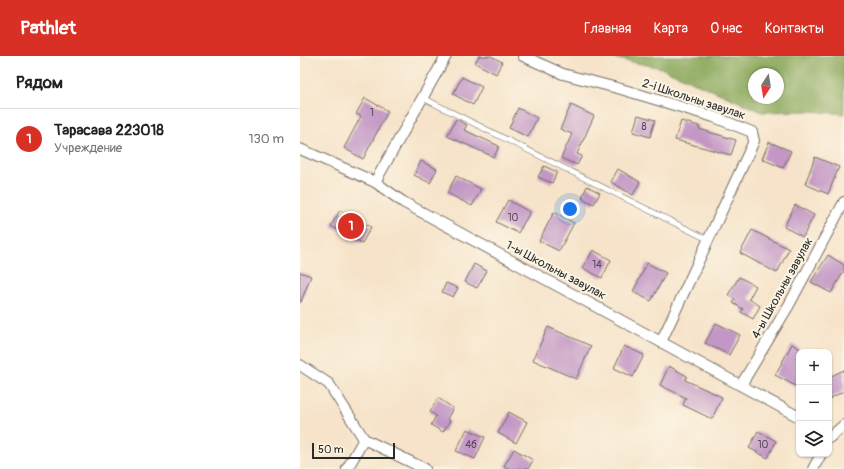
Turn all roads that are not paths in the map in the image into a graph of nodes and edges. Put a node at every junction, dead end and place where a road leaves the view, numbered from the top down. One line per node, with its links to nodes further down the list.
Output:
1 (446, 56): 3 (street)
2 (523, 56): 7 (street, 2-і Школьны завулак)
3 (423, 98): 5 (street); 7 (lane)
4 (300, 149): 5 (street, 1-ы Школьны завулак)
5 (375, 182): 8 (street, 1-ы Школьны завулак)
6 (844, 202): 10 (street, 4-ы Школьны завулак)
7 (708, 240): 8 (street, 2-і Школьны завулак)
8 (661, 342): 10 (street, 1-ы Школьны завулак)
9 (300, 365): 14 (street)
10 (741, 384): 11 (street, 1-ы Школьны завулак)
11 (796, 415)
12 (844, 424): 13 (street)
13 (832, 434)
14 (364, 439): 16 (street); 17 (street)
15 (819, 457): 18 (street)
16 (347, 469)
17 (425, 469)
18 (813, 469)

